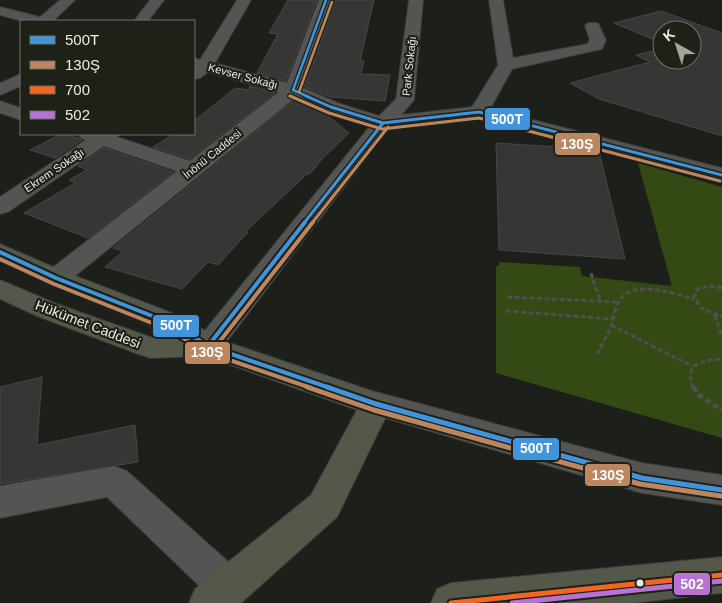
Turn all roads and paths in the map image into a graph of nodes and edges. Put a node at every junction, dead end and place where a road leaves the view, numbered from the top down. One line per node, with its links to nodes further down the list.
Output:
1 (68, 0): 10 (street)
2 (157, 0): 11 (street)
3 (244, 0): 15 (street)
4 (326, 0): 18 (street)
5 (416, 0): 22 (street, Park Sokağı)
6 (496, 0): 14 (street)
7 (0, 11): 8 (street)
8 (16, 15): 9 (street); 12 (street)
9 (35, 20)
10 (45, 20)
11 (142, 20)
12 (0, 22)
13 (593, 26): 14 (street)
14 (506, 65): 20 (street)
15 (198, 68): 18 (street, Kevser Sokağı)
16 (20, 80): 17 (street)
17 (0, 90)
18 (293, 90): 22 (street, Kevser Sokağı); 24 (street, İnönü Caddesi)
19 (0, 107): 21 (street)
20 (479, 112): 22 (street); 25 (street)
21 (20, 114)
22 (383, 123): 42 (street, Park Sokağı)
23 (100, 135): 24 (street); 26 (street, Ekrem Sokağı)
24 (193, 170): 29 (street, İnönü Caddesi)
25 (722, 175)
26 (0, 207)
27 (0, 252): 29 (main road, Hükümet Caddesi)
28 (592, 273): 34 (path)
29 (56, 278): 42 (main road, Hükümet Caddesi)
30 (722, 288): 33 (path)
31 (0, 289): 42 (main road, Hükümet Caddesi)
32 (507, 297): 34 (path)
33 (694, 300): 35 (path); 37 (path)
34 (600, 302): 35 (path)
35 (619, 302): 39 (path)
36 (506, 311): 39 (path)
37 (714, 315): 38 (path); 41 (path)
38 (722, 317)
39 (613, 319): 40 (path)
40 (611, 325): 43 (path); 45 (path)
41 (722, 337)
42 (208, 346): 46 (main road, Hükümet Caddesi)
43 (597, 354)
44 (722, 359): 45 (path)
45 (692, 366): 47 (path)
46 (376, 404): 48 (street); 51 (main road)
47 (722, 410)
48 (722, 490)
49 (0, 502): 51 (street)
50 (722, 575): 52 (main road)
51 (219, 596)
52 (451, 603)

